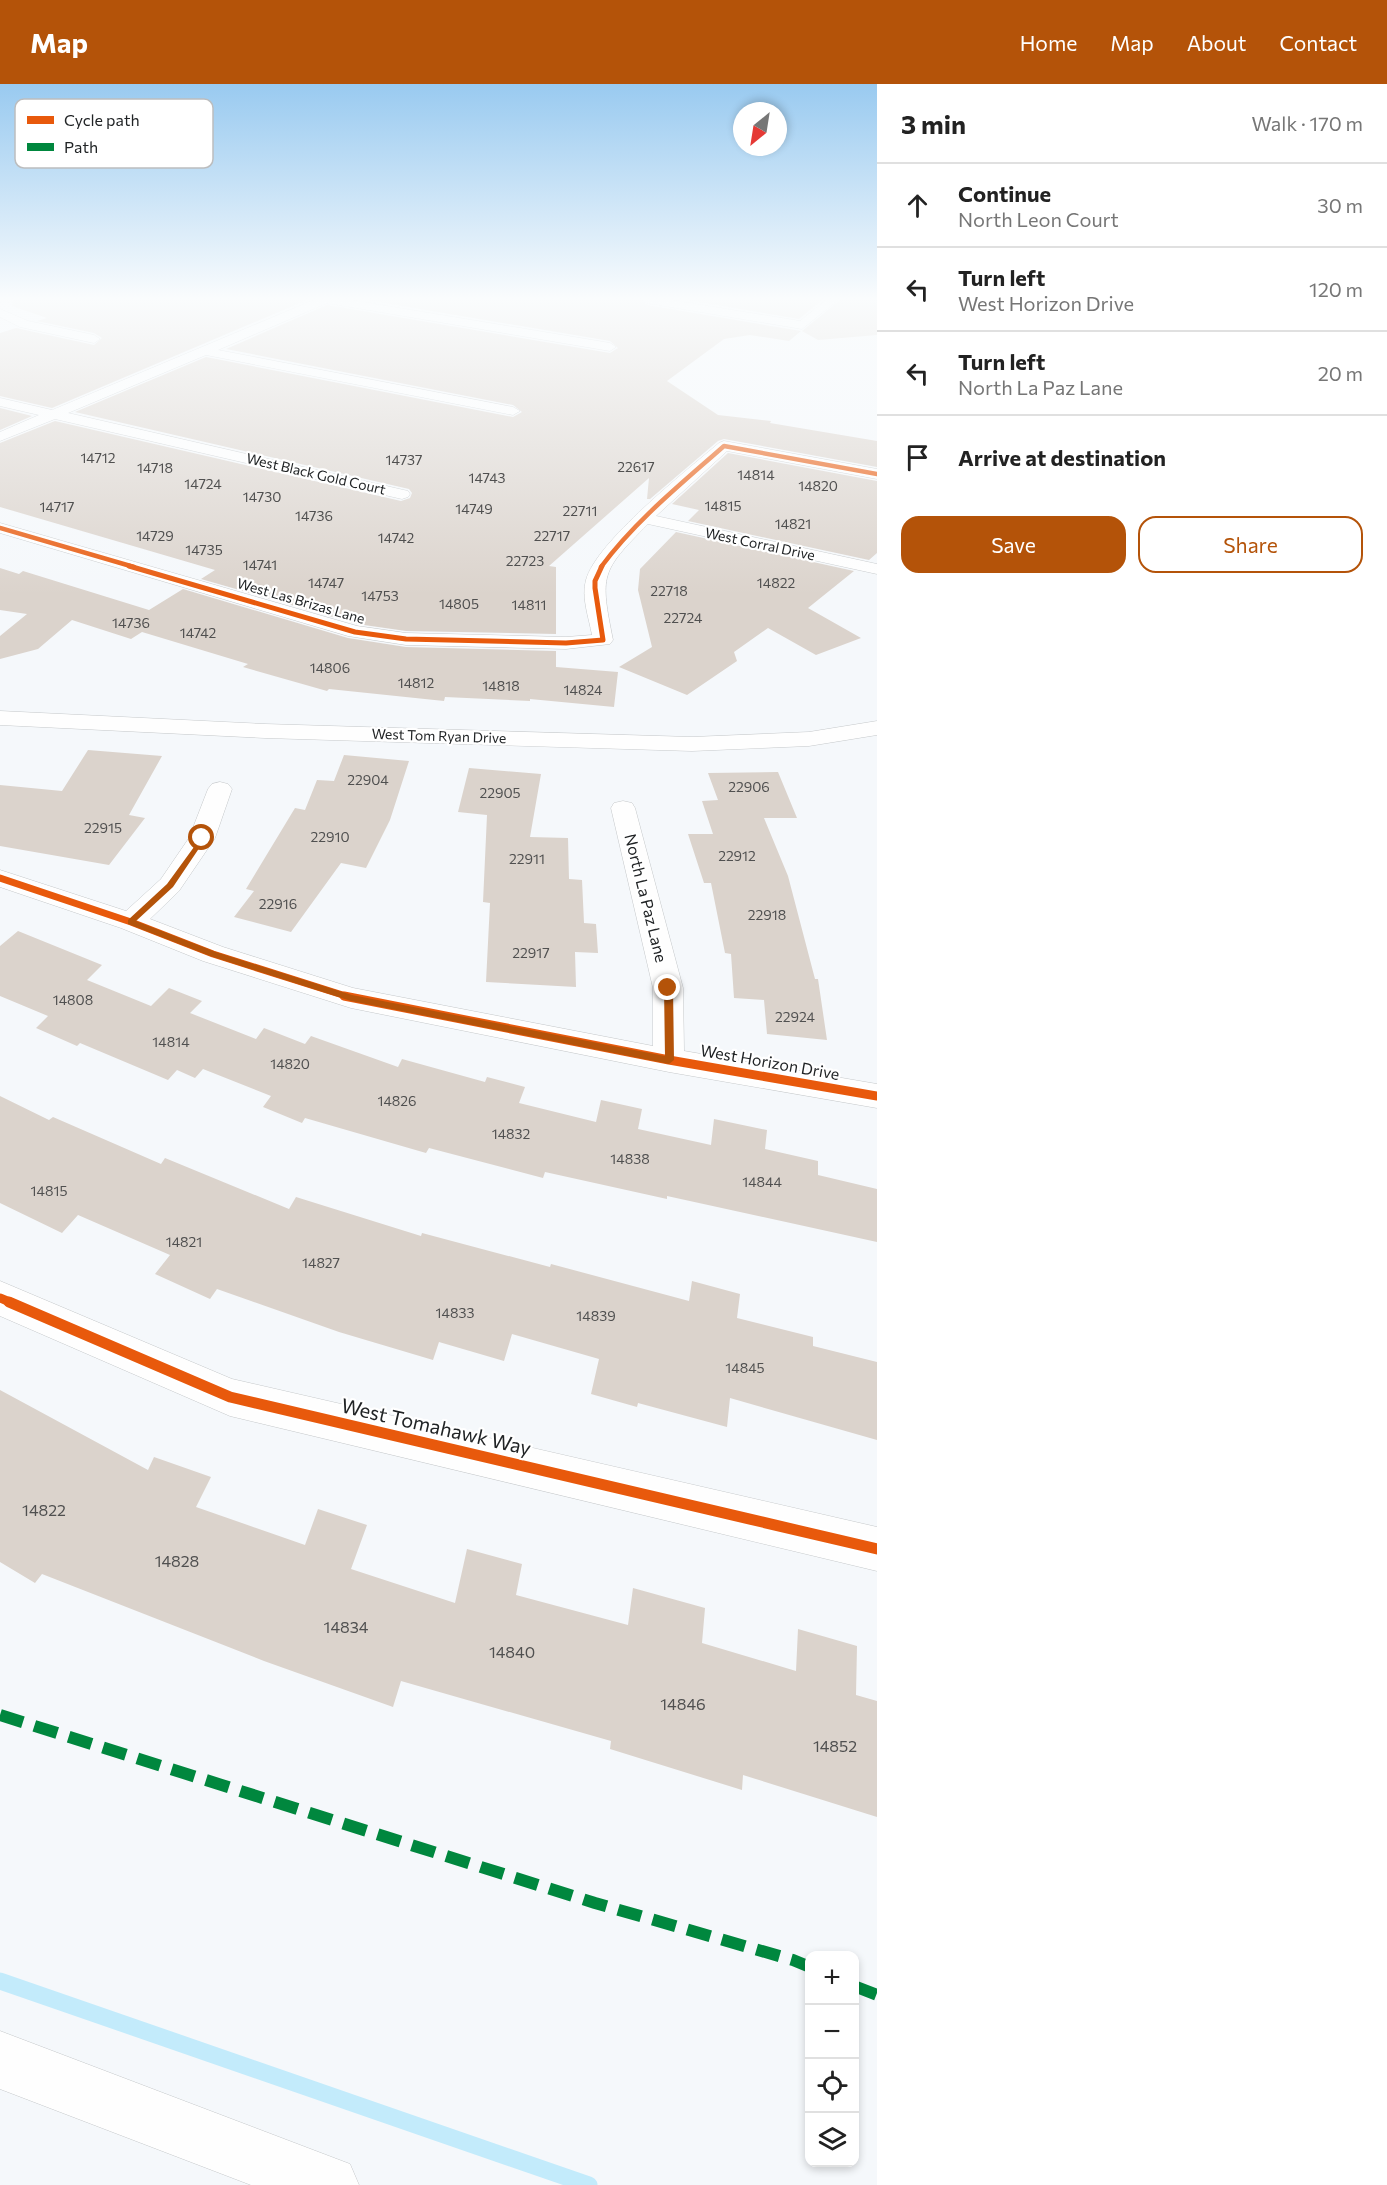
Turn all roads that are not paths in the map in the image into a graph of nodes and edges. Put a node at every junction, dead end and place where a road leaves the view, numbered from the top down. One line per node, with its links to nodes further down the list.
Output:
1 (94, 398): 5 (street)
2 (447, 398): 4 (street)
3 (0, 402): 5 (street, West Black Gold Court)
4 (513, 411)
5 (56, 414): 6 (street); 8 (street, West Black Gold Court)
6 (0, 437)
7 (877, 474): 9 (street)
8 (402, 494)
9 (644, 518): 11 (street, West Las Brizas Lane); 13 (street, West Corral Drive)
10 (0, 528): 11 (street, West Las Brizas Lane)
11 (20, 534): 12 (street)
12 (0, 545)
13 (877, 569)
14 (0, 718): 15 (street, West Tom Ryan Drive)
15 (877, 728)
16 (220, 789): 19 (street)
17 (623, 808): 20 (street, North La Paz Lane)
18 (0, 878): 19 (street, West Horizon Drive)
19 (131, 922): 20 (street, West Horizon Drive)
20 (669, 1060): 21 (street, West Horizon Drive)
21 (877, 1096)
22 (0, 1298): 23 (street, West Tomahawk Way)
23 (877, 1549)
24 (0, 2061): 25 (street)
25 (329, 2185)

